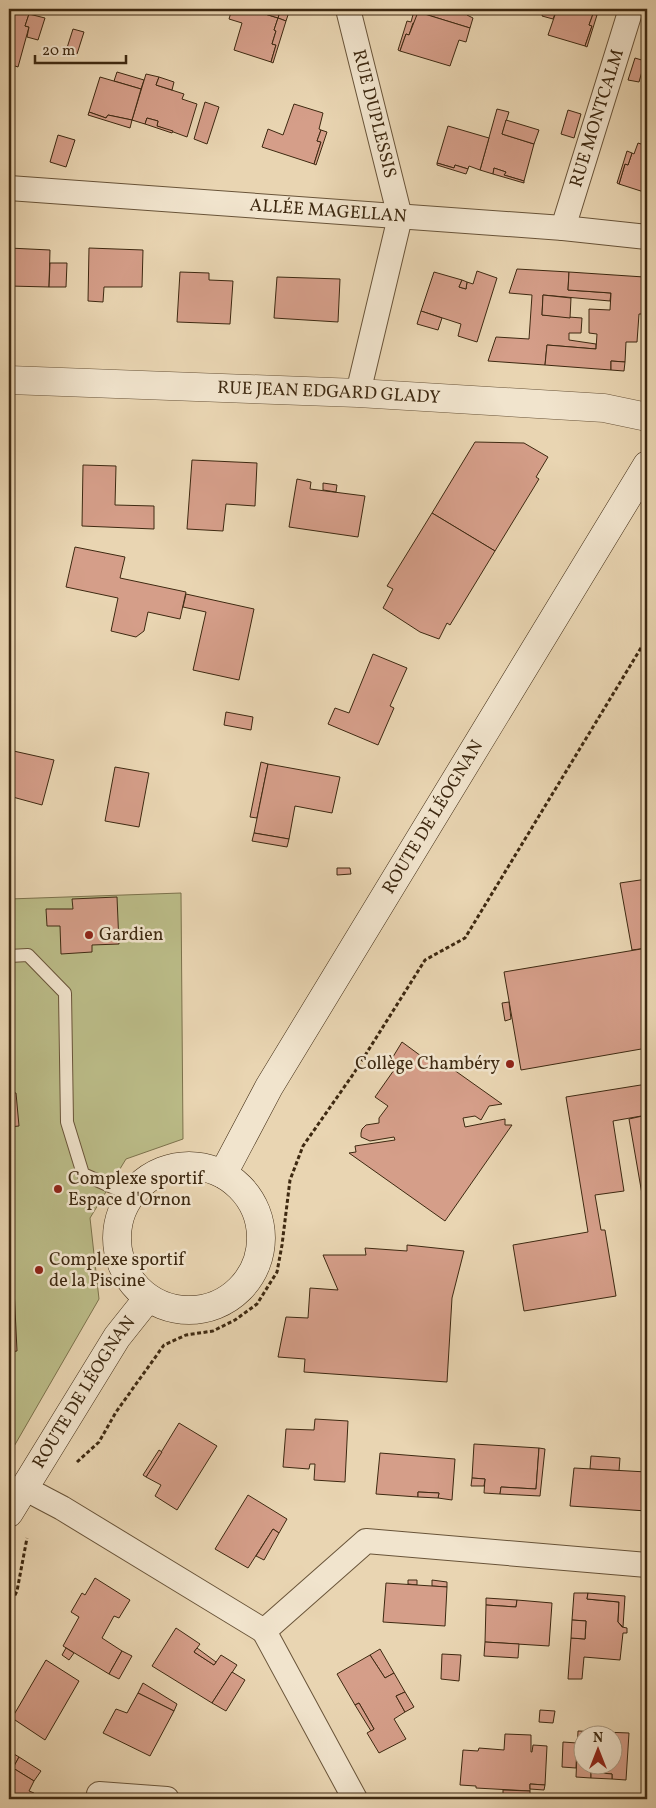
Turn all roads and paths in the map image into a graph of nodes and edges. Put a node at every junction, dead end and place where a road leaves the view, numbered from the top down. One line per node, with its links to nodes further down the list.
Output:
1 (348, 9): 4 (street, RUE DUPLESSIS)
2 (631, 9): 5 (street, RUE MONTCALM)
3 (9, 188): 4 (street, ALLÉE MAGELLAN)
4 (400, 217): 5 (street, ALLÉE MAGELLAN); 8 (street)
5 (563, 228): 6 (street, ALLÉE MAGELLAN)
6 (647, 236)
7 (9, 380): 8 (main road, RUE JEAN EDGARD GLADY)
8 (358, 393): 9 (main road, RUE JEAN EDGARD GLADY)
9 (647, 418)
10 (647, 465): 13 (main road, ROUTE DE LÉOGNAN)
11 (647, 638): 16 (path)
12 (9, 956): 14 (lane)
13 (223, 1174): 14 (main road); 15 (main road)
14 (130, 1195): 15 (main road)
15 (148, 1298): 17 (main road, ROUTE DE LÉOGNAN)
16 (74, 1465)
17 (24, 1488): 18 (street); 19 (main road, ROUTE DE LÉOGNAN)
18 (49, 1501): 21 (path); 22 (street)
19 (9, 1513)
20 (647, 1565): 22 (street)
21 (9, 1606)
22 (264, 1630): 25 (street)
23 (99, 1794): 24 (street)
24 (167, 1799)
25 (355, 1799)

